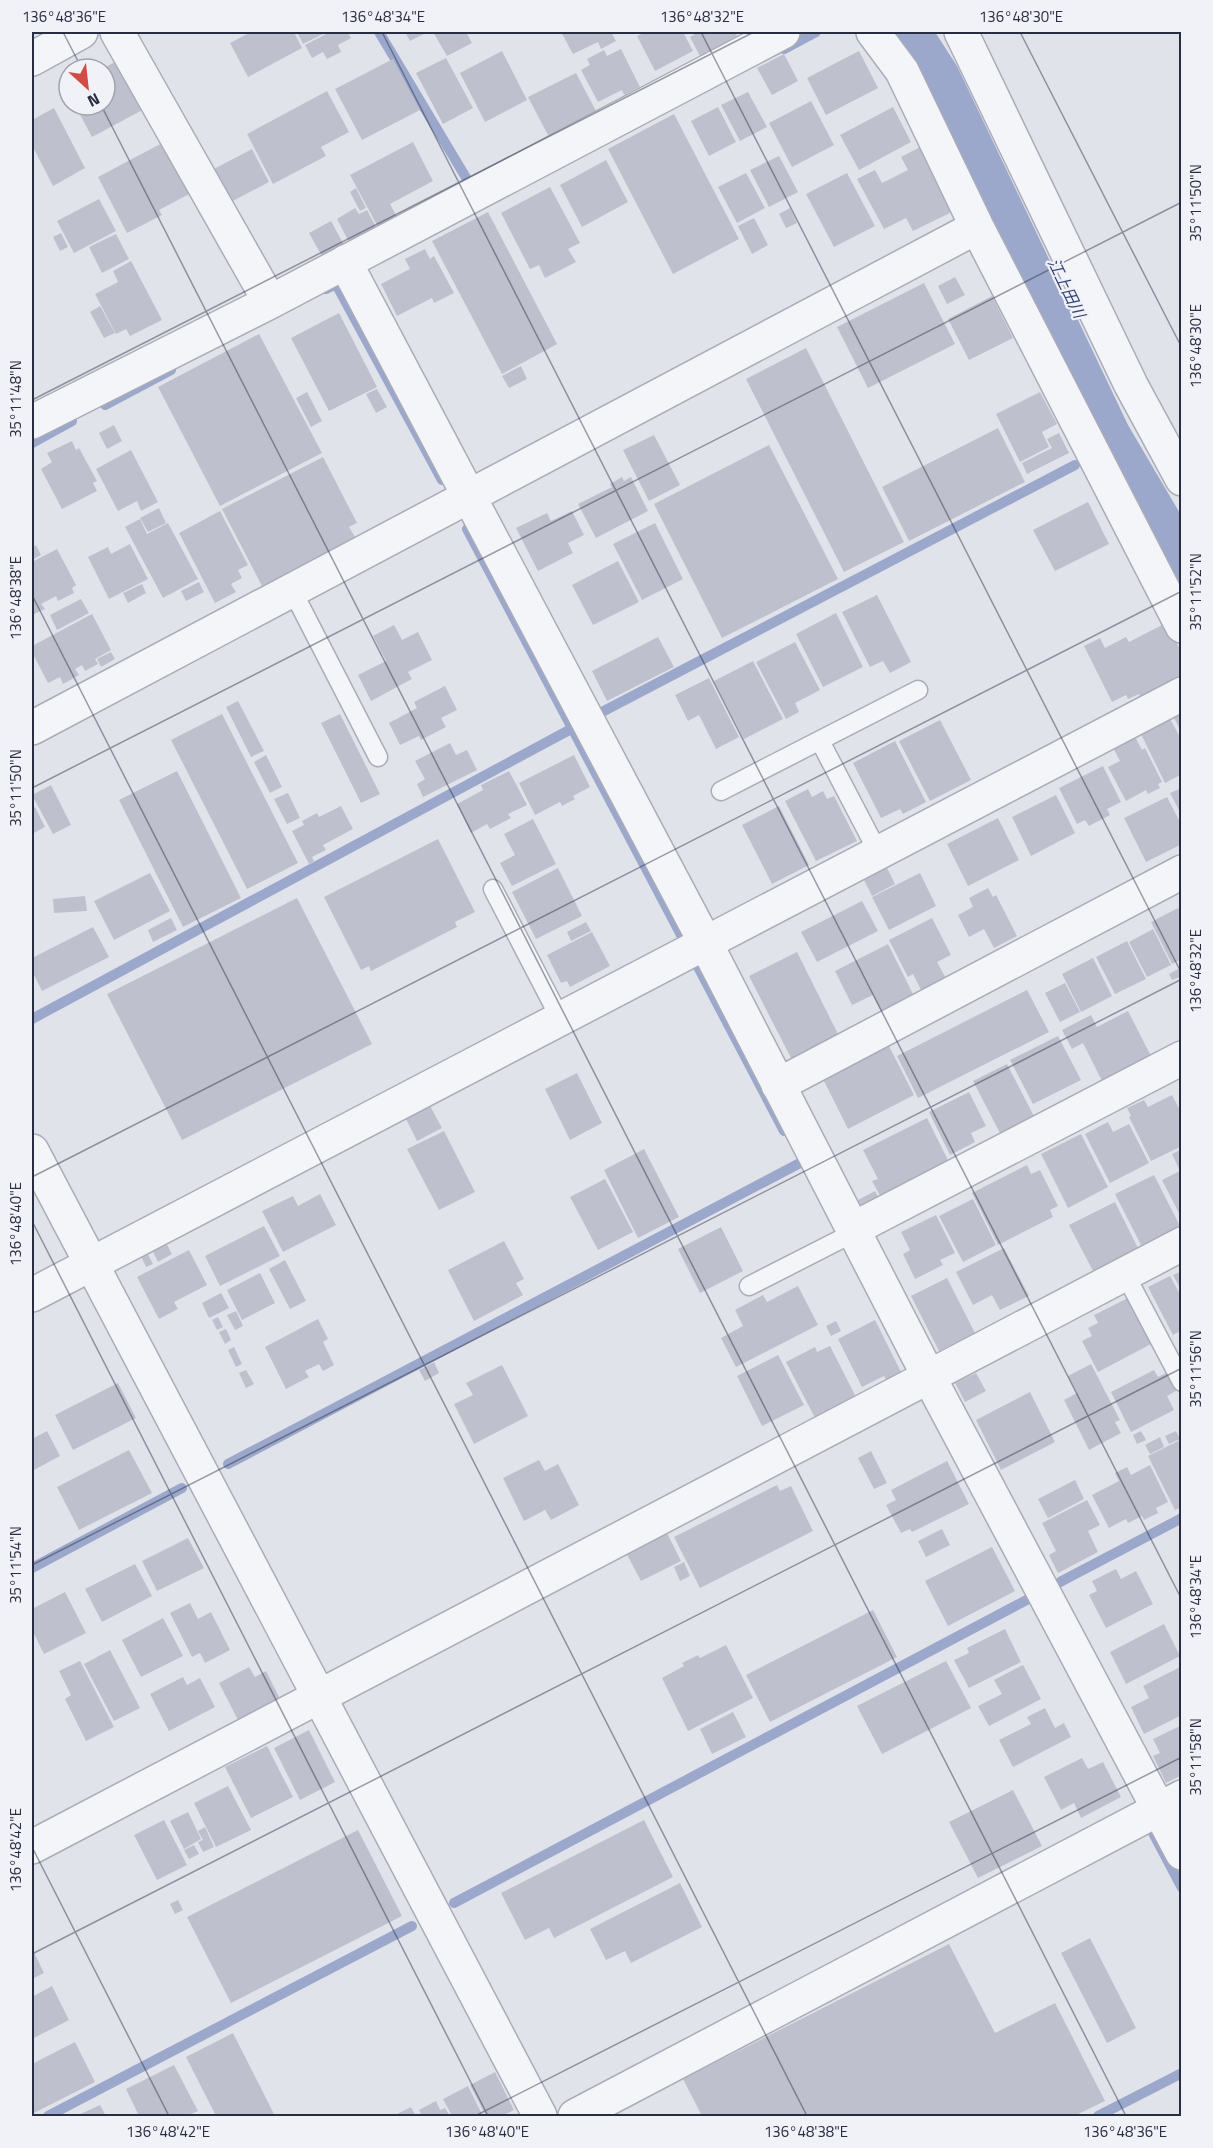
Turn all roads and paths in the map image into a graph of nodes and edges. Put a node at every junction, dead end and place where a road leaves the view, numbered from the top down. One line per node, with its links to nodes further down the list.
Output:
1 (81, 32): 6 (street)
2 (117, 32): 9 (street)
3 (783, 32): 8 (street)
4 (873, 32): 7 (street)
5 (960, 32): 11 (street)
6 (32, 59)
7 (977, 227): 12 (street); 14 (street)
8 (345, 262): 9 (street); 12 (street)
9 (270, 302): 10 (street)
10 (32, 422)
11 (1182, 479)
12 (469, 497): 13 (street); 24 (street)
13 (292, 590): 17 (street); 19 (lane)
14 (1182, 626)
15 (918, 690): 18 (lane)
16 (1182, 694): 21 (street)
17 (32, 728)
18 (820, 741): 20 (lane); 21 (lane)
19 (378, 757)
20 (721, 791)
21 (878, 852): 24 (street)
22 (1182, 872): 27 (street)
23 (493, 889): 25 (lane)
24 (705, 942): 25 (street); 27 (street)
25 (560, 1018): 31 (street)
26 (1182, 1058): 29 (street)
27 (778, 1085): 29 (street)
28 (32, 1151): 31 (street)
29 (854, 1230): 33 (lane); 35 (street)
30 (1182, 1244): 32 (street)
31 (91, 1264): 34 (street); 37 (street)
32 (1125, 1274): 35 (street); 36 (lane)
33 (749, 1286)
34 (32, 1295)
35 (929, 1377): 37 (street); 38 (street)
36 (1182, 1382)
37 (318, 1697): 39 (street); 41 (street)
38 (1170, 1803): 40 (street); 42 (street)
39 (32, 1847)
40 (1182, 1853)
41 (540, 2116)
42 (575, 2116)

